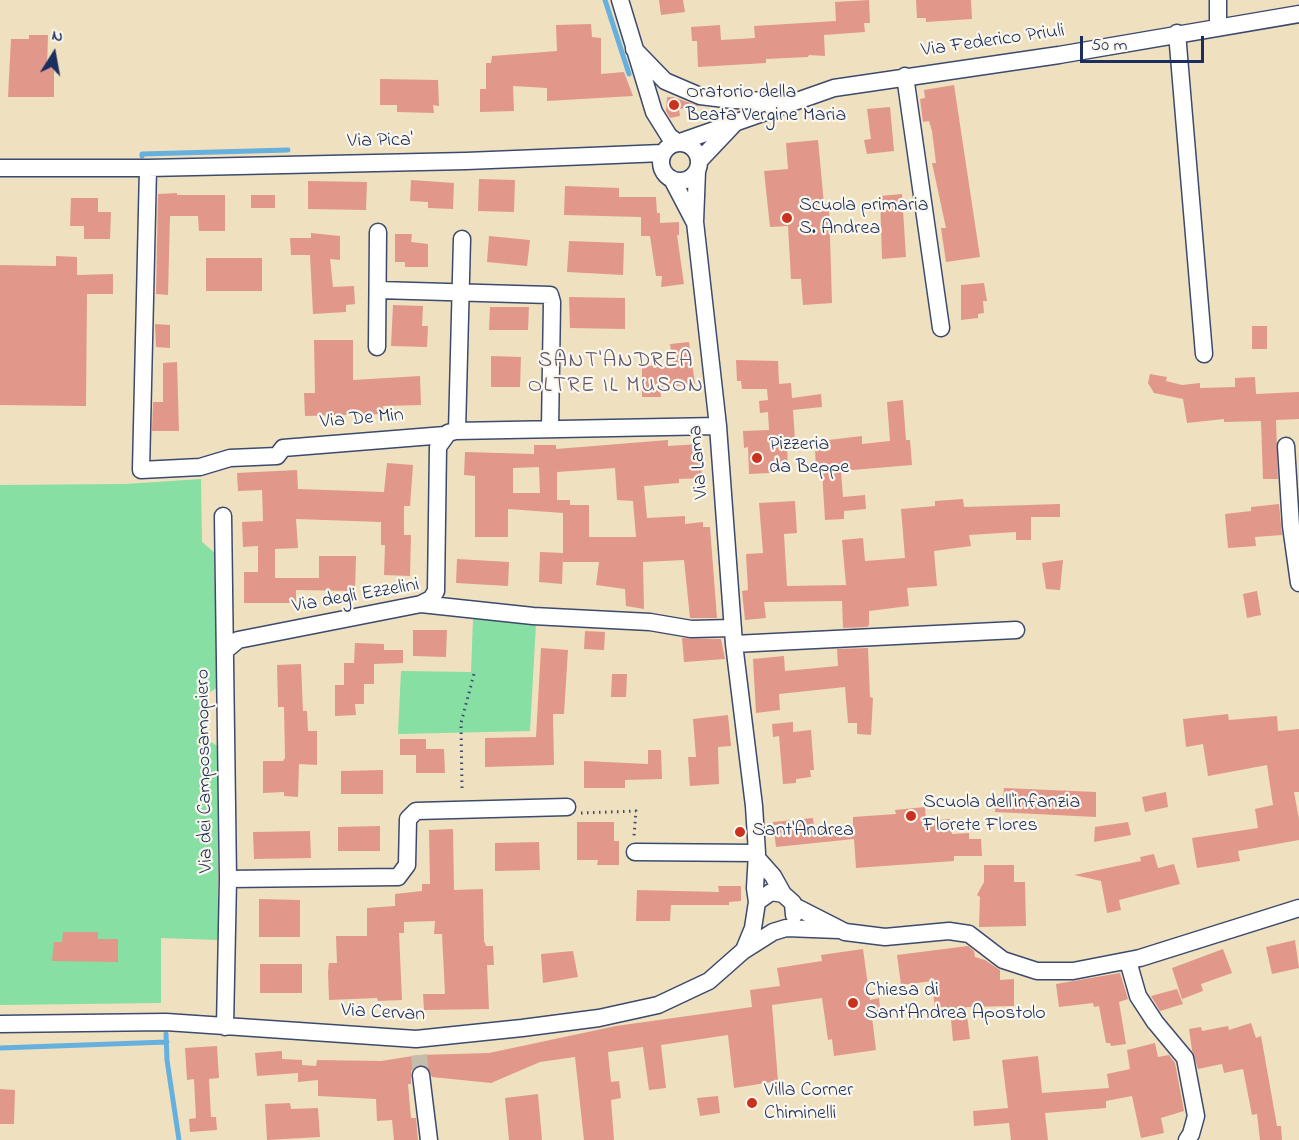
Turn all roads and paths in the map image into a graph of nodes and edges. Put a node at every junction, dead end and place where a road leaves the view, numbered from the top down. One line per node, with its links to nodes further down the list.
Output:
1 (620, 0): 6 (street)
2 (1218, 0): 4 (street)
3 (1299, 14): 4 (street, Via Federico Priuli)
4 (1218, 26): 5 (street, Via Federico Priuli)
5 (1177, 33): 7 (street, Via Federico Priuli); 23 (street)
6 (634, 49): 8 (street); 10 (street)
7 (905, 76): 8 (street, Via Federico Priuli); 21 (street)
8 (802, 99): 9 (street, Via Federico Priuli)
9 (734, 124): 10 (street, Via Federico Priuli); 12 (street, Via Federico Priuli)
10 (671, 147): 11 (street, Via Pica'); 12 (street); 15 (street)
11 (614, 156): 14 (street, Via Pica'); 15 (street, Via Pica')
12 (698, 166): 15 (street); 16 (street, Via Lama)
13 (0, 168): 14 (street, Via Pica')
14 (148, 168): 26 (street, Via De Min)
15 (668, 175): 16 (street, Via Lama)
16 (695, 222): 24 (street, Via Lama)
17 (378, 232): 19 (street)
18 (462, 239): 20 (street)
19 (378, 290): 20 (street); 22 (street)
20 (460, 292): 25 (street); 26 (street)
21 (941, 328)
22 (378, 347)
23 (1204, 354)
24 (718, 426): 25 (street, Via De Min); 32 (street, Via Lama)
25 (550, 429): 26 (street, Via De Min)
26 (447, 438): 30 (street)
27 (1286, 446): 29 (street)
28 (223, 516): 33 (street, Via dei Camposamopiero)
29 (1299, 583)
30 (421, 604): 32 (street, Via degli Ezzelini); 33 (street, Via degli Ezzelini)
31 (1016, 630): 32 (street)
32 (734, 636): 38 (street, Via Lama)
33 (226, 650): 39 (street, Via dei Camposamopiero)
34 (474, 674): 35 (path)
35 (462, 788)
36 (569, 811): 37 (path); 39 (street)
37 (635, 852): 38 (street)
38 (757, 855): 40 (street); 42 (street, Via Lama)
39 (228, 879): 48 (street, Via dei Camposamopiero)
40 (788, 900): 42 (street); 43 (street); 44 (street)
41 (1299, 908): 46 (street)
42 (756, 909): 43 (street); 45 (street, Via Lama)
43 (780, 930): 44 (street); 45 (street, Via Cervan)
44 (839, 930): 46 (street)
45 (744, 950): 48 (street, Via Cervan)
46 (1128, 961): 50 (street)
47 (0, 1024): 48 (street, Via Cervan)
48 (225, 1027)
49 (421, 1075): 51 (street)
50 (1193, 1138)
51 (429, 1140)

